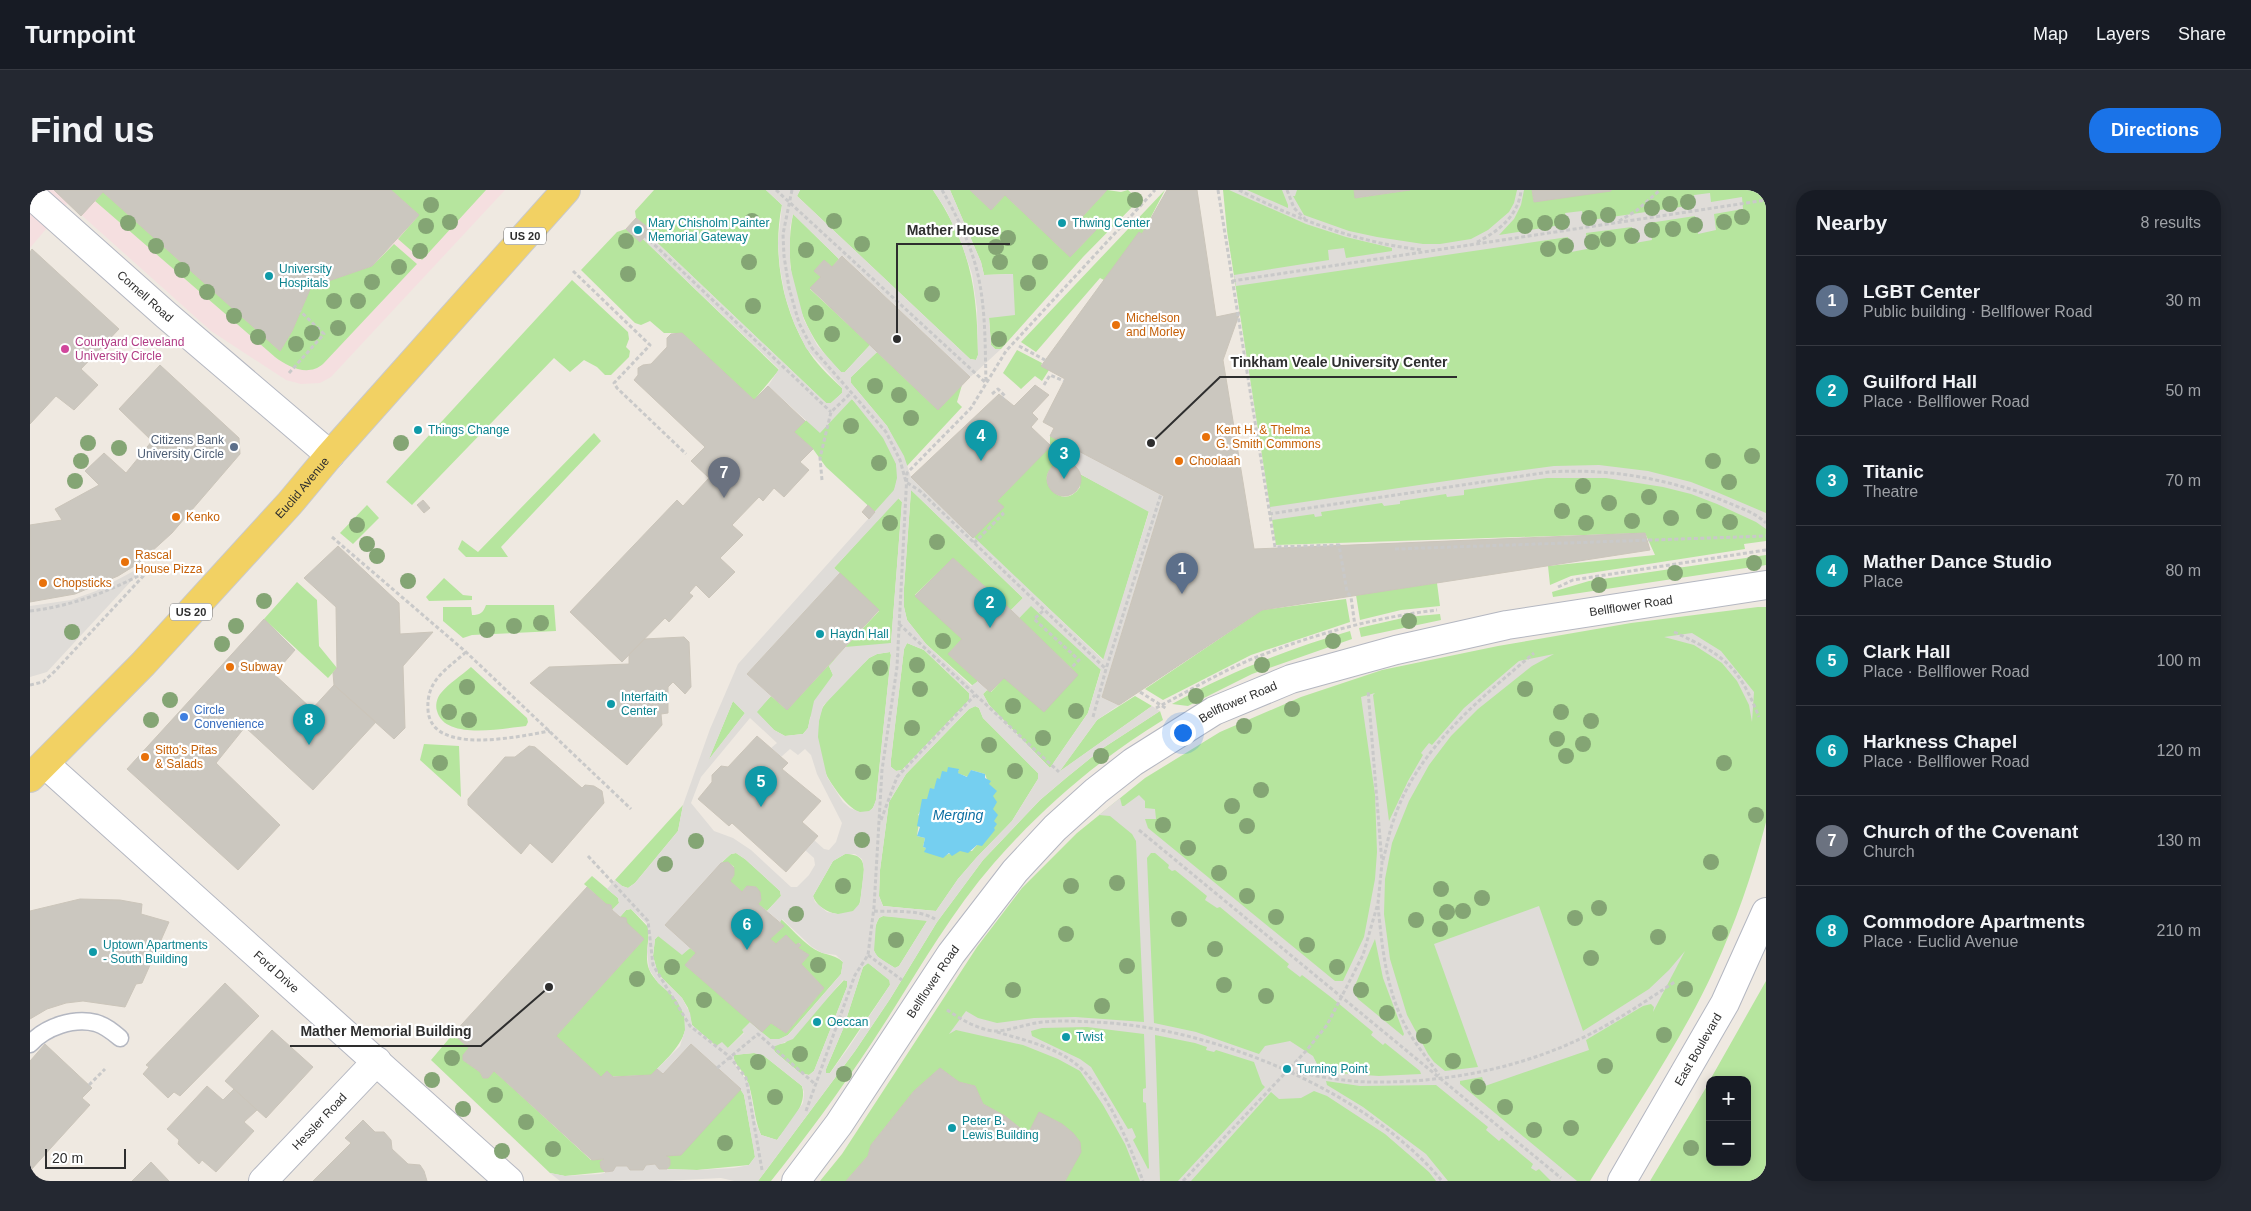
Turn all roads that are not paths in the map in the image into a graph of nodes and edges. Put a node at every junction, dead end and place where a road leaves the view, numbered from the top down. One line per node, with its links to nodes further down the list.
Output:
1 (566, 190): 3 (main road, Euclid Avenue / US 20)
2 (30, 194): 3 (street, Cornell Road)
3 (330, 454): 5 (main road, Euclid Avenue / US 20)
4 (1766, 585): 12 (street, Bellflower Road)
5 (35, 764): 9 (street, Ford Drive)
6 (1766, 912): 13 (street, East Boulevard)
7 (120, 1038): 8 (lane)
8 (30, 1044)
9 (377, 1061): 10 (street, Hessler Road); 11 (street, Ford Drive)
10 (263, 1181)
11 (509, 1181)
12 (796, 1181)
13 (1622, 1181)

